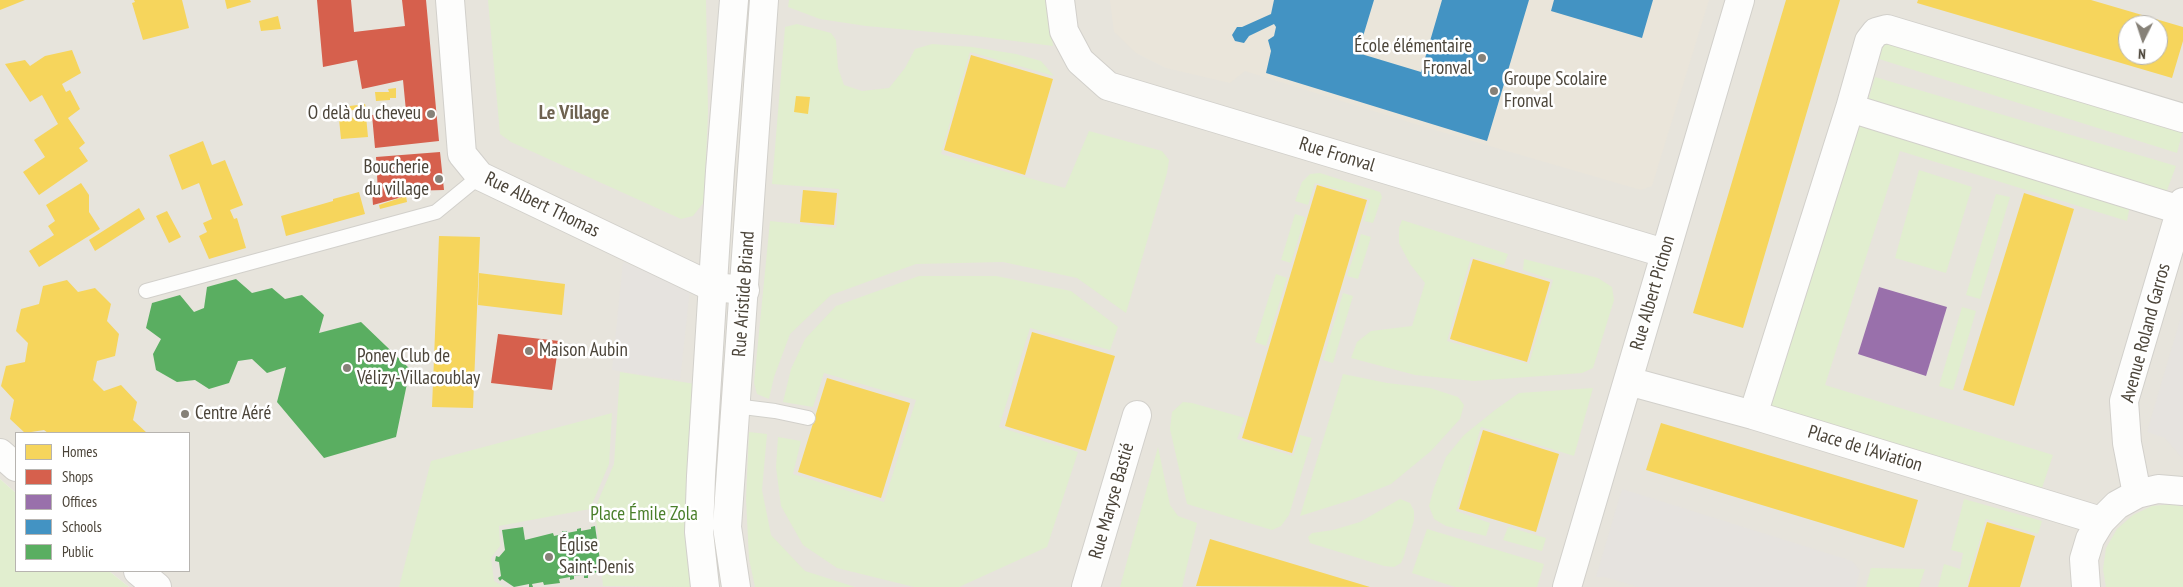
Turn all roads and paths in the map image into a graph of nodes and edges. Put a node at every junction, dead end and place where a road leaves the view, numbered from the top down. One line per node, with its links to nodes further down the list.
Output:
1 (450, 0): 8 (street, Rue Albert Thomas)
2 (734, 0): 11 (street, Rue Aristide Briand)
3 (764, 0): 12 (street, Rue Aristide Briand)
4 (1060, 0): 10 (street, Rue Fronval)
5 (1740, 0): 10 (street, Rue Albert Pichon)
6 (1850, 108): 7 (street); 9 (street); 17 (street)
7 (2183, 118)
8 (480, 176): 11 (street, Rue Albert Thomas); 13 (lane)
9 (2182, 208): 22 (street, Avenue Roland Garros)
10 (1664, 253): 14 (street, Rue Albert Pichon)
11 (713, 287): 12 (street, Rue Albert Thomas); 26 (street, Rue Aristide Briand)
12 (745, 290): 15 (street, Rue Aristide Briand)
13 (146, 291)
14 (1628, 381): 17 (street, Place de l'Aviation); 29 (street, Rue Albert Pichon)
15 (736, 406): 18 (lane); 27 (street, Rue Aristide Briand)
16 (1137, 415): 28 (street, Rue Maryse Bastié)
17 (1753, 415): 23 (street, Place de l'Aviation)
18 (808, 418)
19 (0, 454): 20 (street)
20 (15, 466)
21 (2183, 491): 22 (street)
22 (2136, 494): 23 (street)
23 (2100, 521): 30 (street)
24 (139, 572): 25 (street)
25 (157, 587)
26 (705, 587)
27 (736, 587)
28 (1086, 587)
29 (1566, 587)
30 (2086, 587)

